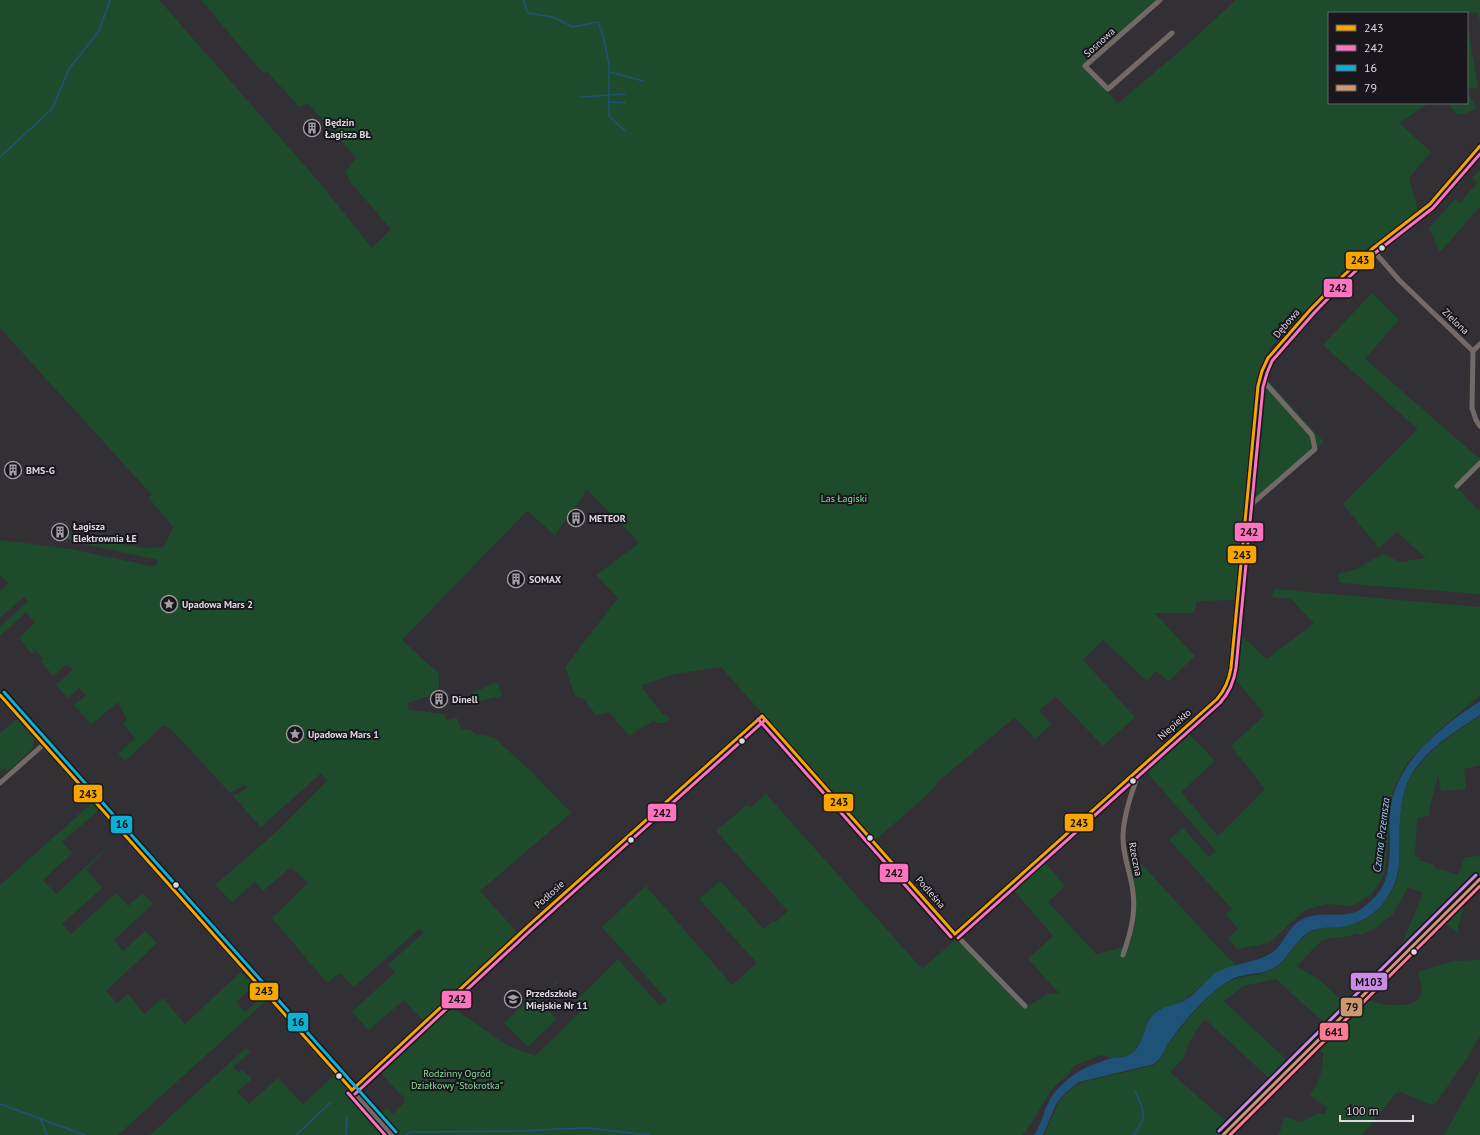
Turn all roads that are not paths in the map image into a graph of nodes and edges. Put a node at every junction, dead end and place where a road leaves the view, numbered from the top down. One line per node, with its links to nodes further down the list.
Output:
1 (1160, 0): 2 (street, Sosnowa)
2 (1172, 32)
3 (1480, 146): 4 (street, Dębowa)
4 (1372, 249): 6 (street, Zielona); 7 (street, Dębowa)
5 (1480, 344): 6 (street)
6 (1473, 351): 8 (street)
7 (1260, 377): 11 (street, Dębowa); 11 (street)
8 (1480, 426)
9 (1480, 463): 10 (street)
10 (1458, 486)
11 (1246, 509): 12 (street, Dębowa)
12 (1236, 616): 16 (street, Niepiekło)
13 (0, 695): 15 (street)
14 (762, 716): 19 (street, Podleśna); 22 (street, Podłosie)
15 (44, 744): 17 (street); 22 (street)
16 (1141, 767): 19 (street, Niepiekło); 20 (street, Rzeczna)
17 (0, 783)
18 (1480, 879): 24 (street)
19 (955, 934): 21 (street, Podleśna)
20 (1123, 955)
21 (1025, 1006)
22 (352, 1090): 23 (street)
23 (392, 1135)
24 (1223, 1135)

